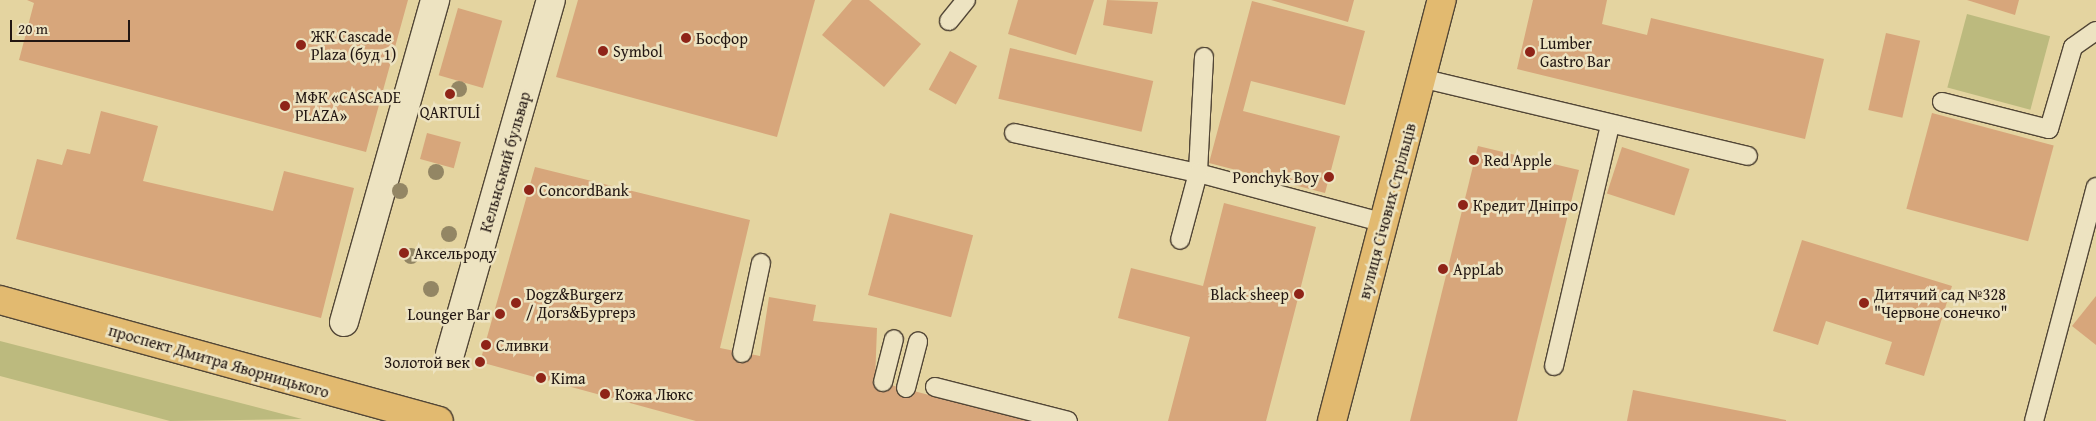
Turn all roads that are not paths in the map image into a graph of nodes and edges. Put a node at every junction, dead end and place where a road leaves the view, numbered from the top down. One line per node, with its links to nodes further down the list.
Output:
1 (435, 0): 19 (street)
2 (551, 0): 23 (street, Кельнський бульвар)
3 (966, 0): 5 (lane)
4 (1442, 0): 8 (main road, вулиця Січових Стрільців)
5 (949, 21)
6 (2096, 31): 9 (lane)
7 (1204, 57): 13 (lane)
8 (1421, 78): 10 (lane); 15 (main road, вулиця Січових Стрільців)
9 (1942, 102)
10 (1610, 125): 12 (lane); 24 (lane)
11 (1014, 134): 13 (lane)
12 (1748, 156)
13 (1198, 173): 15 (lane); 16 (lane)
14 (2096, 187): 32 (lane)
15 (1384, 223): 31 (main road, вулиця Січових Стрільців)
16 (1180, 240)
17 (761, 263): 22 (lane)
18 (0, 300): 28 (main road, проспект Дмитра Яворницького)
19 (344, 322)
20 (894, 339): 25 (lane)
21 (918, 342): 27 (lane)
22 (742, 353)
23 (450, 354)
24 (1554, 366)
25 (883, 382)
26 (935, 386): 30 (lane)
27 (906, 388)
28 (373, 412): 29 (main road, проспект Дмитра Яворницького)
29 (439, 421)
30 (1068, 421)
31 (1332, 421)
32 (2034, 421)

